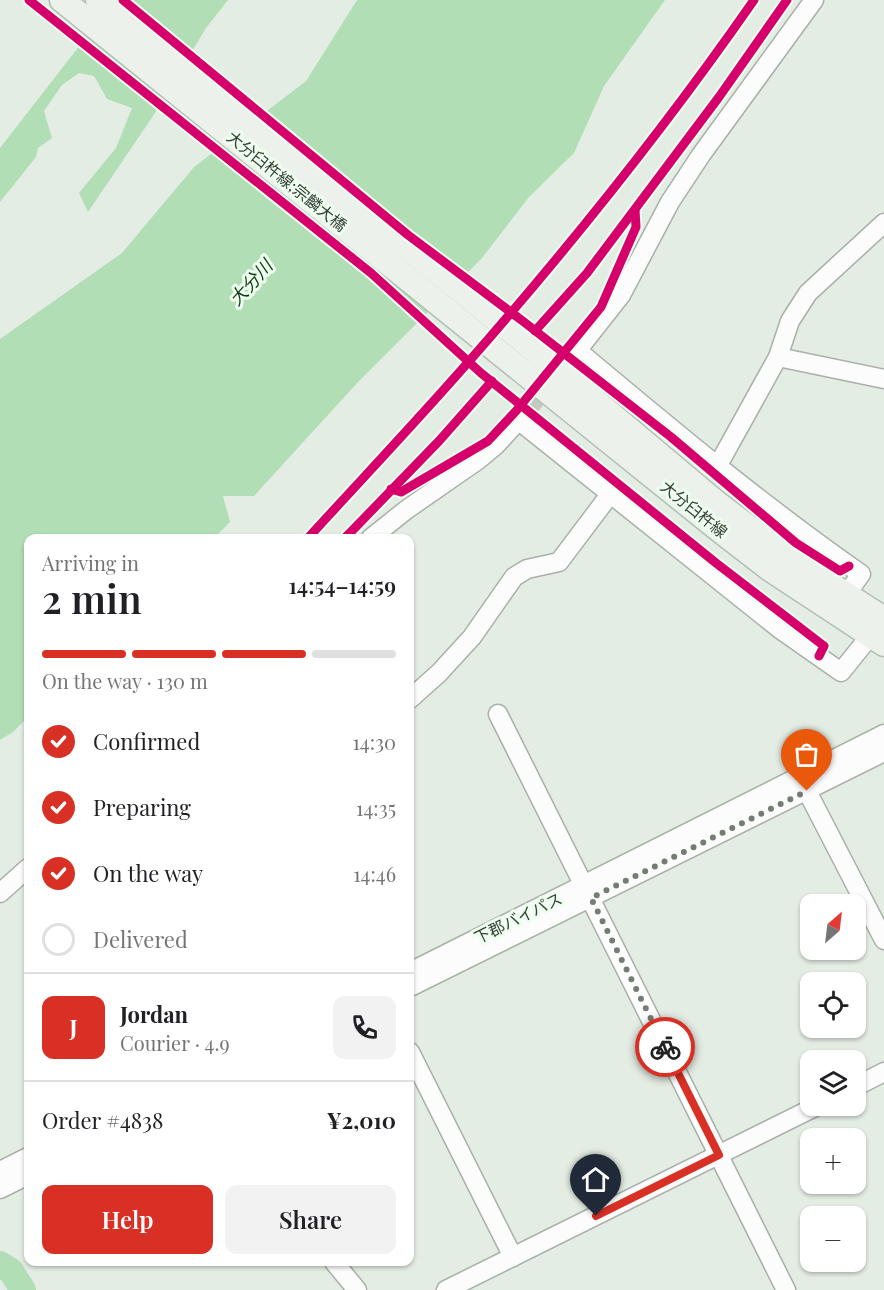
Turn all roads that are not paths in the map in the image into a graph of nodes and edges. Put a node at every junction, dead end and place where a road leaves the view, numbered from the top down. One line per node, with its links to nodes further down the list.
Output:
1 (62, 0): 7 (main road, 大分臼杵線;宗麟大橋)
2 (98, 0): 5 (main road, 大分臼杵線;宗麟大橋)
3 (814, 0): 9 (street)
4 (884, 223): 6 (street)
5 (526, 343): 12 (main road, 大分臼杵線)
6 (778, 357): 8 (street); 9 (street)
7 (513, 363): 13 (main road, 大分臼杵線)
8 (884, 379)
9 (717, 467): 12 (street)
10 (611, 493): 11 (street); 13 (street); 14 (street)
11 (376, 534)
12 (846, 595): 13 (main road, 大分臼杵線)
13 (879, 633)
14 (414, 695)
15 (498, 714): 20 (street)
16 (884, 734): 20 (street, 下郡バイパス)
17 (884, 752): 18 (street, 下郡バイパス)
18 (807, 791): 20 (street, 下郡バイパス); 22 (street)
19 (24, 872): 21 (street)
20 (588, 892): 23 (street, 下郡バイパス); 24 (street, 下郡バイパス); 29 (street)
21 (0, 893)
22 (884, 940)
23 (414, 970)
24 (414, 985)
25 (414, 1060): 34 (street)
26 (884, 1072): 27 (street)
27 (866, 1081)
28 (800, 1115): 29 (street)
29 (719, 1155): 34 (street); 38 (street)
30 (24, 1159): 31 (street)
31 (0, 1171)
32 (24, 1177): 33 (street)
33 (0, 1189)
34 (513, 1257): 36 (street)
35 (337, 1266): 37 (street)
36 (454, 1289)
37 (357, 1290)
38 (786, 1290)

